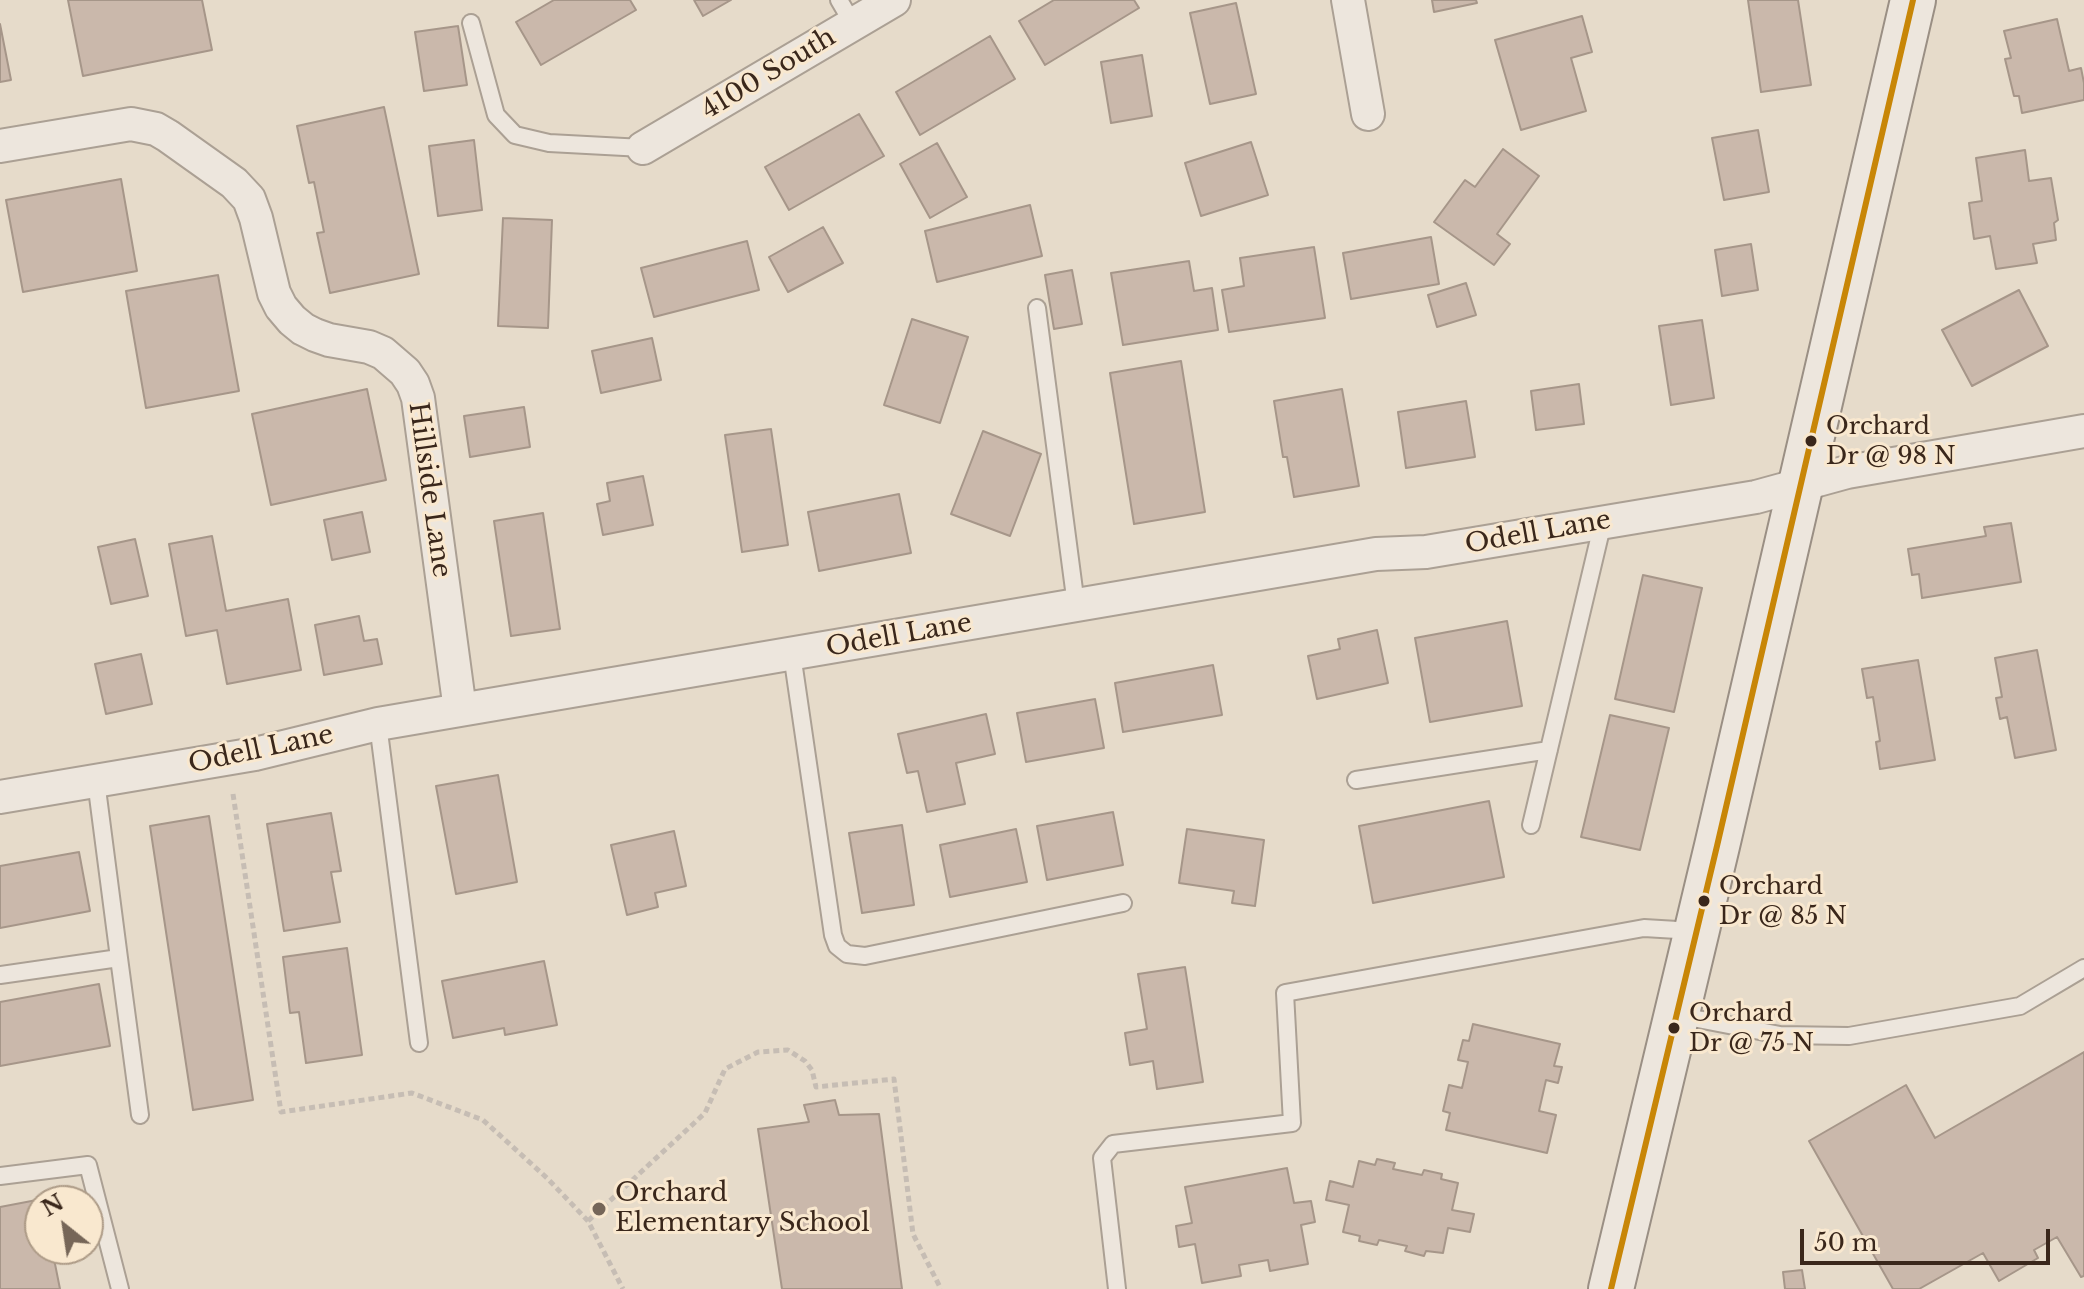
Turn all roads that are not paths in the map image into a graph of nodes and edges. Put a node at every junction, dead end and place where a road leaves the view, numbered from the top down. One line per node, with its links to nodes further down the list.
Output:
1 (894, 0): 4 (street, 4100 South)
2 (1348, 0): 6 (street)
3 (1913, 0): 11 (main road)
4 (846, 12): 8 (street, 4100 South)
5 (471, 23): 8 (lane)
6 (1368, 114)
7 (0, 146): 15 (street, Hillside Lane)
8 (643, 148)
9 (1037, 308): 13 (lane)
10 (2084, 431): 11 (street, Odell Lane)
11 (1799, 485): 12 (street, Odell Lane); 23 (main road)
12 (1603, 522): 13 (street, Odell Lane); 17 (lane)
13 (1076, 605): 14 (street, Odell Lane)
14 (792, 654): 15 (street, Odell Lane); 22 (lane)
15 (460, 710): 16 (street, Odell Lane)
16 (378, 724): 19 (street, Odell Lane); 28 (lane)
17 (1549, 750): 18 (lane); 21 (lane)
18 (1356, 780)
19 (96, 781): 20 (street, Odell Lane); 24 (lane)
20 (0, 797)
21 (1531, 825)
22 (1123, 903)
23 (1696, 931): 27 (main road); 32 (lane)
24 (119, 958): 26 (lane); 29 (lane)
25 (2084, 968): 27 (lane)
26 (0, 975)
27 (1677, 1015): 33 (main road)
28 (419, 1043)
29 (140, 1115)
30 (0, 1176): 31 (lane)
31 (120, 1289)
32 (1117, 1289)
33 (1611, 1289)

